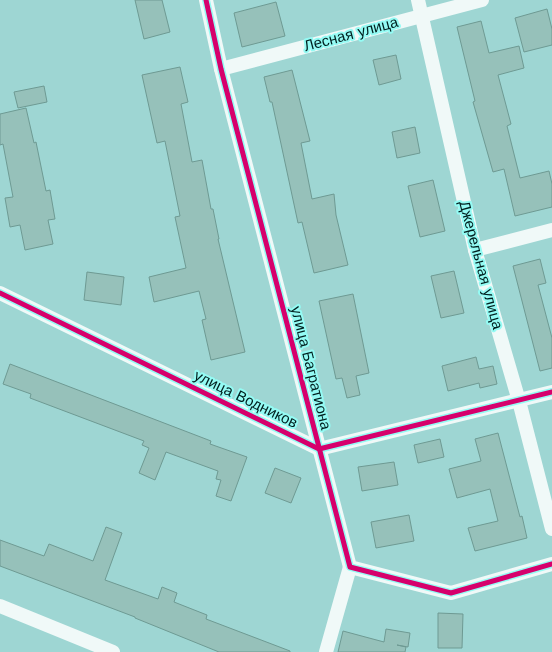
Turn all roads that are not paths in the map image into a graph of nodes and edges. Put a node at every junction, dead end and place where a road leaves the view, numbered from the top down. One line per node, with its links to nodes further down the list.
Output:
1 (206, 0): 5 (street, улица Багратиона)
2 (418, 0): 4 (street, Джерельная улица)
3 (482, 0): 4 (street, Лесная улица)
4 (422, 15): 5 (street, Лесная улица); 7 (street, Джерельная улица)
5 (221, 69): 11 (street, улица Багратиона)
6 (552, 230): 7 (street)
7 (475, 250): 10 (street, Джерельная улица)
8 (0, 293): 11 (street, улица Водников)
9 (552, 392): 10 (street)
10 (519, 401): 11 (street); 12 (street, Джерельная улица)
11 (319, 449): 14 (street, улица Багратиона)
12 (552, 529)
13 (552, 564): 14 (street)
14 (350, 567): 17 (street)
15 (0, 606): 16 (street)
16 (113, 652)
17 (326, 652)

